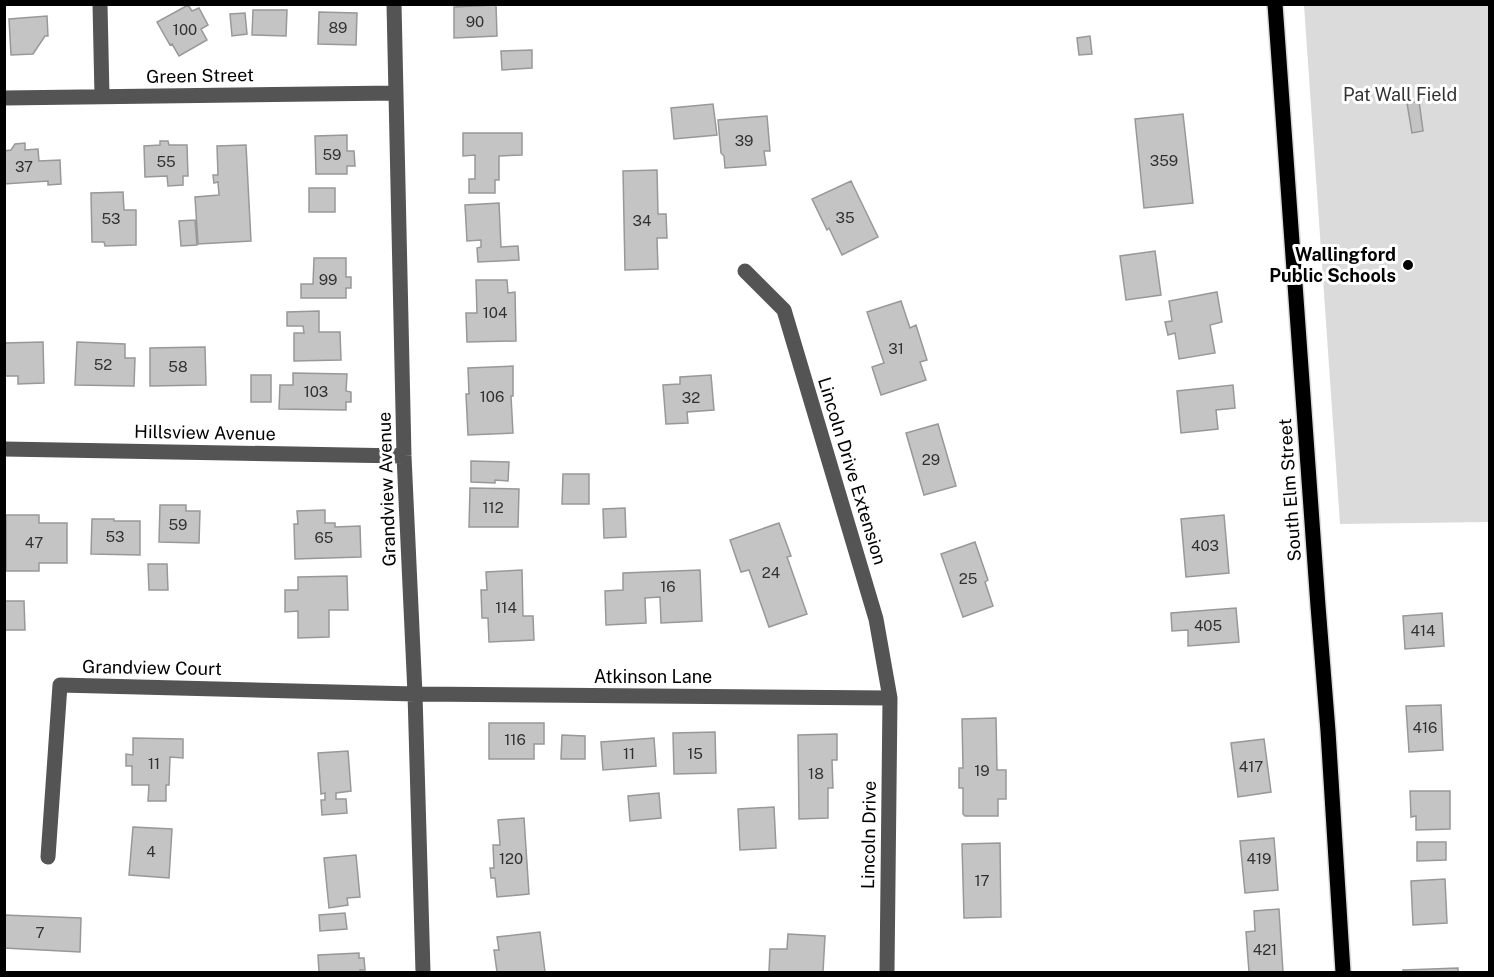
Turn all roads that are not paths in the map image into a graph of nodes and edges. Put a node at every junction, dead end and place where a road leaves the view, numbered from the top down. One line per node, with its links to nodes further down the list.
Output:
1 (100, 4): 5 (street)
2 (394, 4): 4 (street, Grandview Avenue)
3 (1275, 4): 15 (main road, South Elm Street)
4 (396, 93): 5 (street, Green Street); 9 (street, Grandview Avenue)
5 (102, 96): 6 (street, Green Street)
6 (4, 98)
7 (745, 271): 11 (street, Lincoln Drive Extension)
8 (4, 449): 9 (street, Hillsview Avenue)
9 (404, 456): 10 (street, Grandview Avenue)
10 (414, 694): 11 (street, Atkinson Lane); 12 (street, Grandview Court); 13 (street, Grandview Avenue)
11 (891, 698): 14 (street, Lincoln Drive)
12 (48, 857)
13 (423, 972)
14 (887, 972)
15 (1343, 972)

